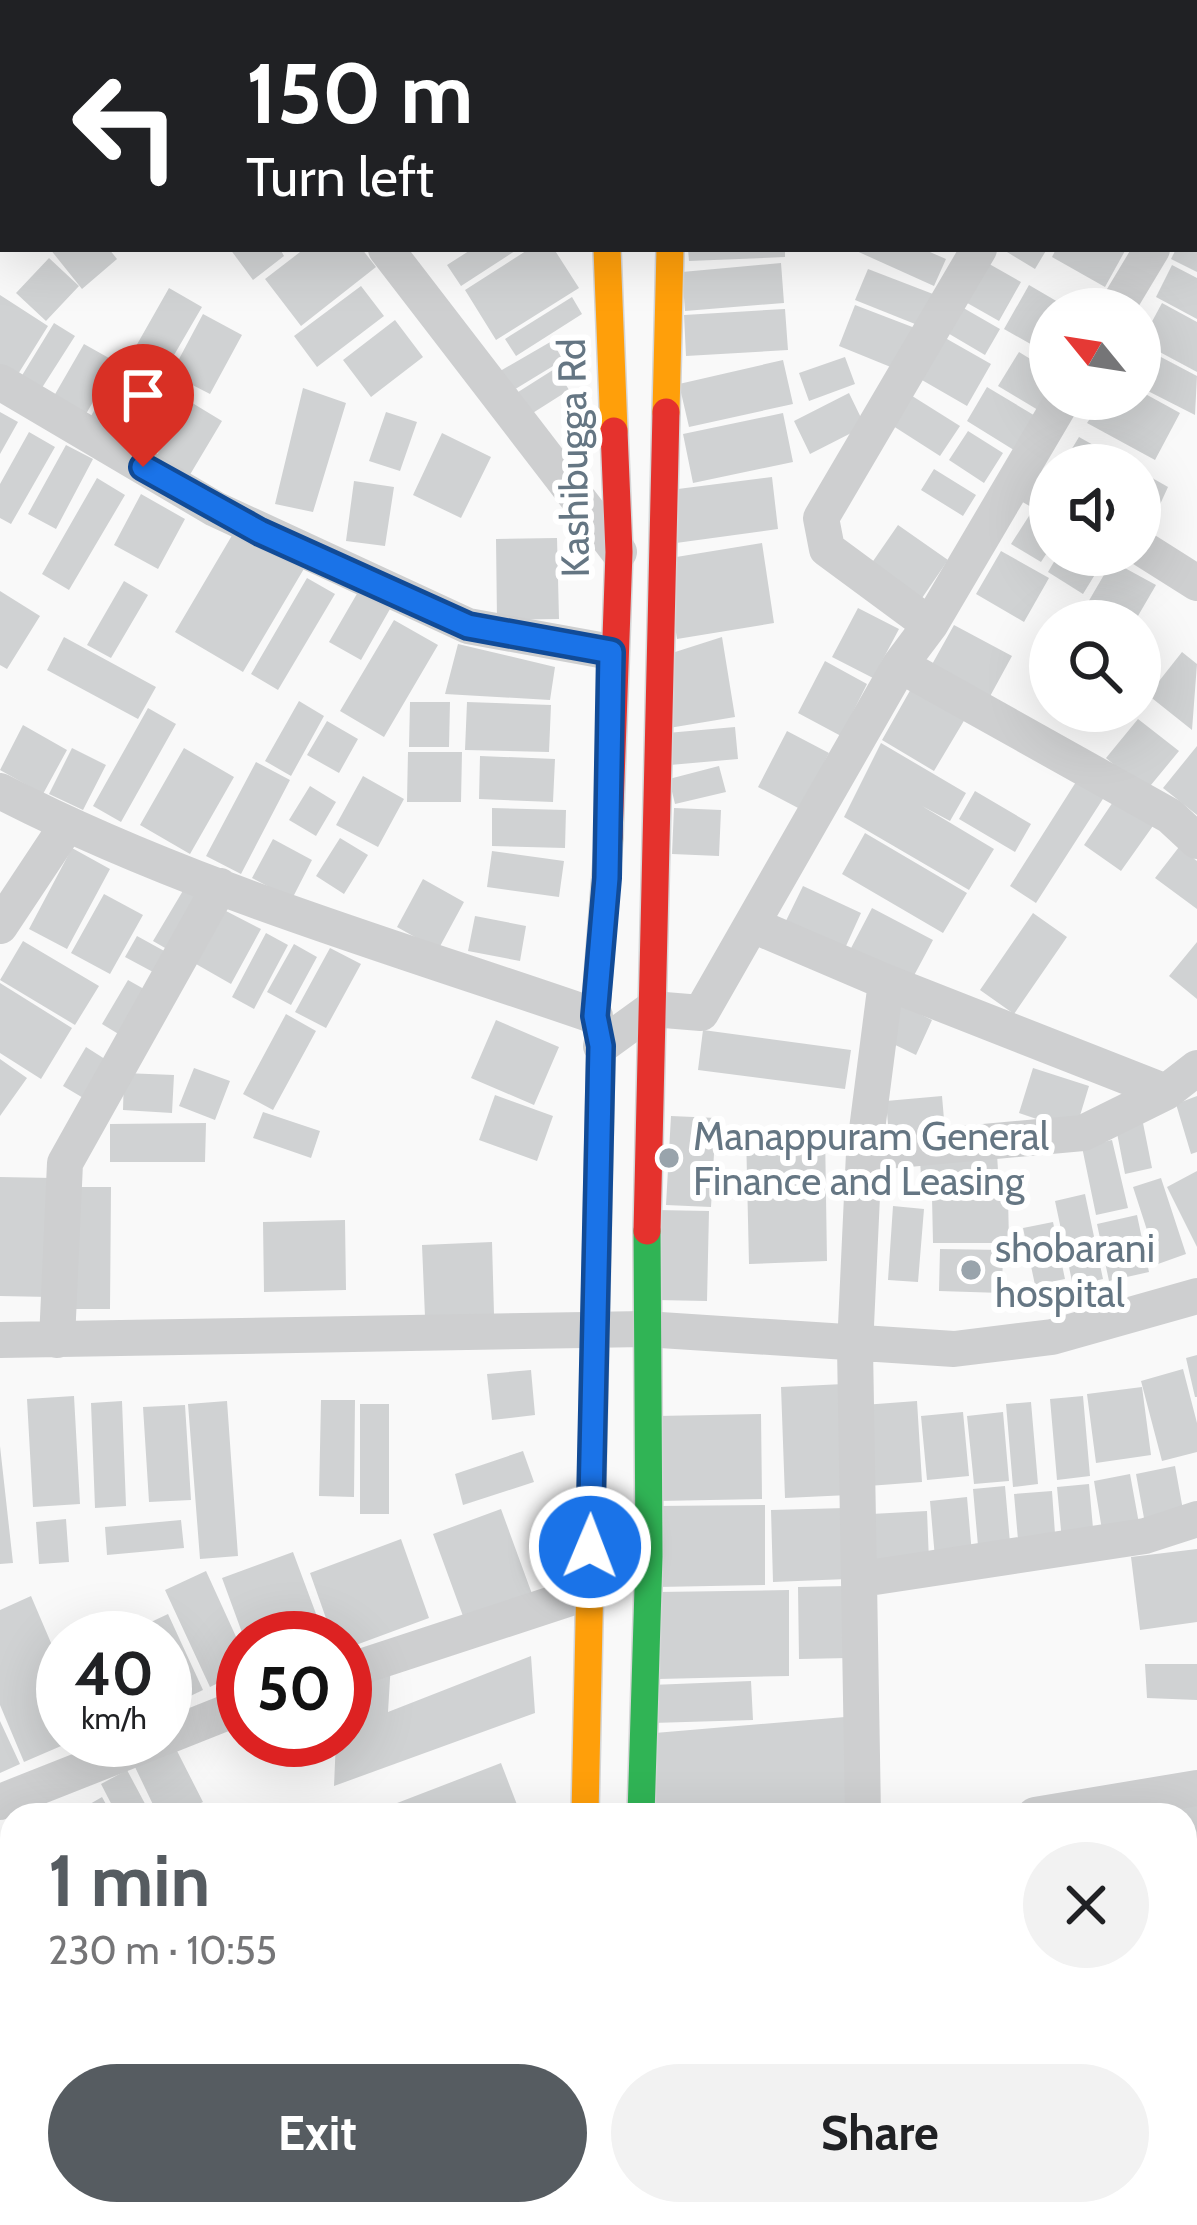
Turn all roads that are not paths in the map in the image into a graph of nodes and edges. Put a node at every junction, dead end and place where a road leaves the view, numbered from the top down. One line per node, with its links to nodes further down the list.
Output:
1 (388, 252): 11 (street)
2 (607, 252): 11 (main road, Kashibugga Rd)
3 (670, 252): 24 (main road)
4 (977, 252): 14 (street)
5 (1150, 252): 6 (street)
6 (1129, 288)
7 (0, 382): 15 (street)
8 (1052, 420): 9 (street)
9 (1017, 478): 10 (street); 14 (street)
10 (1029, 485)
11 (619, 552): 15 (main road, Kashibugga Rd)
12 (1161, 561): 13 (street)
13 (1197, 584)
14 (930, 626): 16 (street)
15 (611, 652): 25 (main road, Kashibugga Rd)
16 (900, 665): 19 (street); 22 (street)
17 (0, 790): 18 (street)
18 (67, 825): 20 (street); 21 (street)
19 (1197, 841)
20 (220, 886): 25 (street); 33 (street)
21 (0, 926)
22 (754, 926): 23 (street); 24 (street)
23 (886, 982): 27 (street); 28 (street)
24 (652, 1009): 25 (street); 31 (main road)
25 (598, 1031): 30 (main road, Kashibugga Rd)
26 (1197, 1068): 27 (street)
27 (1166, 1092): 28 (street)
28 (865, 1153): 34 (street)
29 (1197, 1296): 34 (street)
30 (592, 1329): 31 (street); 33 (street); 37 (main road, Kashibugga Rd)
31 (645, 1329): 34 (street); 43 (main road)
32 (0, 1340): 33 (street)
33 (57, 1340)
34 (855, 1347): 36 (street)
35 (1197, 1519): 36 (street)
36 (862, 1579): 44 (street)
37 (589, 1592): 38 (street); 42 (main road, Kashibugga Rd)
38 (372, 1663)
39 (88, 1767): 41 (street)
40 (1197, 1788): 45 (street)
41 (0, 1802)
42 (585, 1803)
43 (641, 1803)
44 (863, 1803)
45 (1107, 1803)

